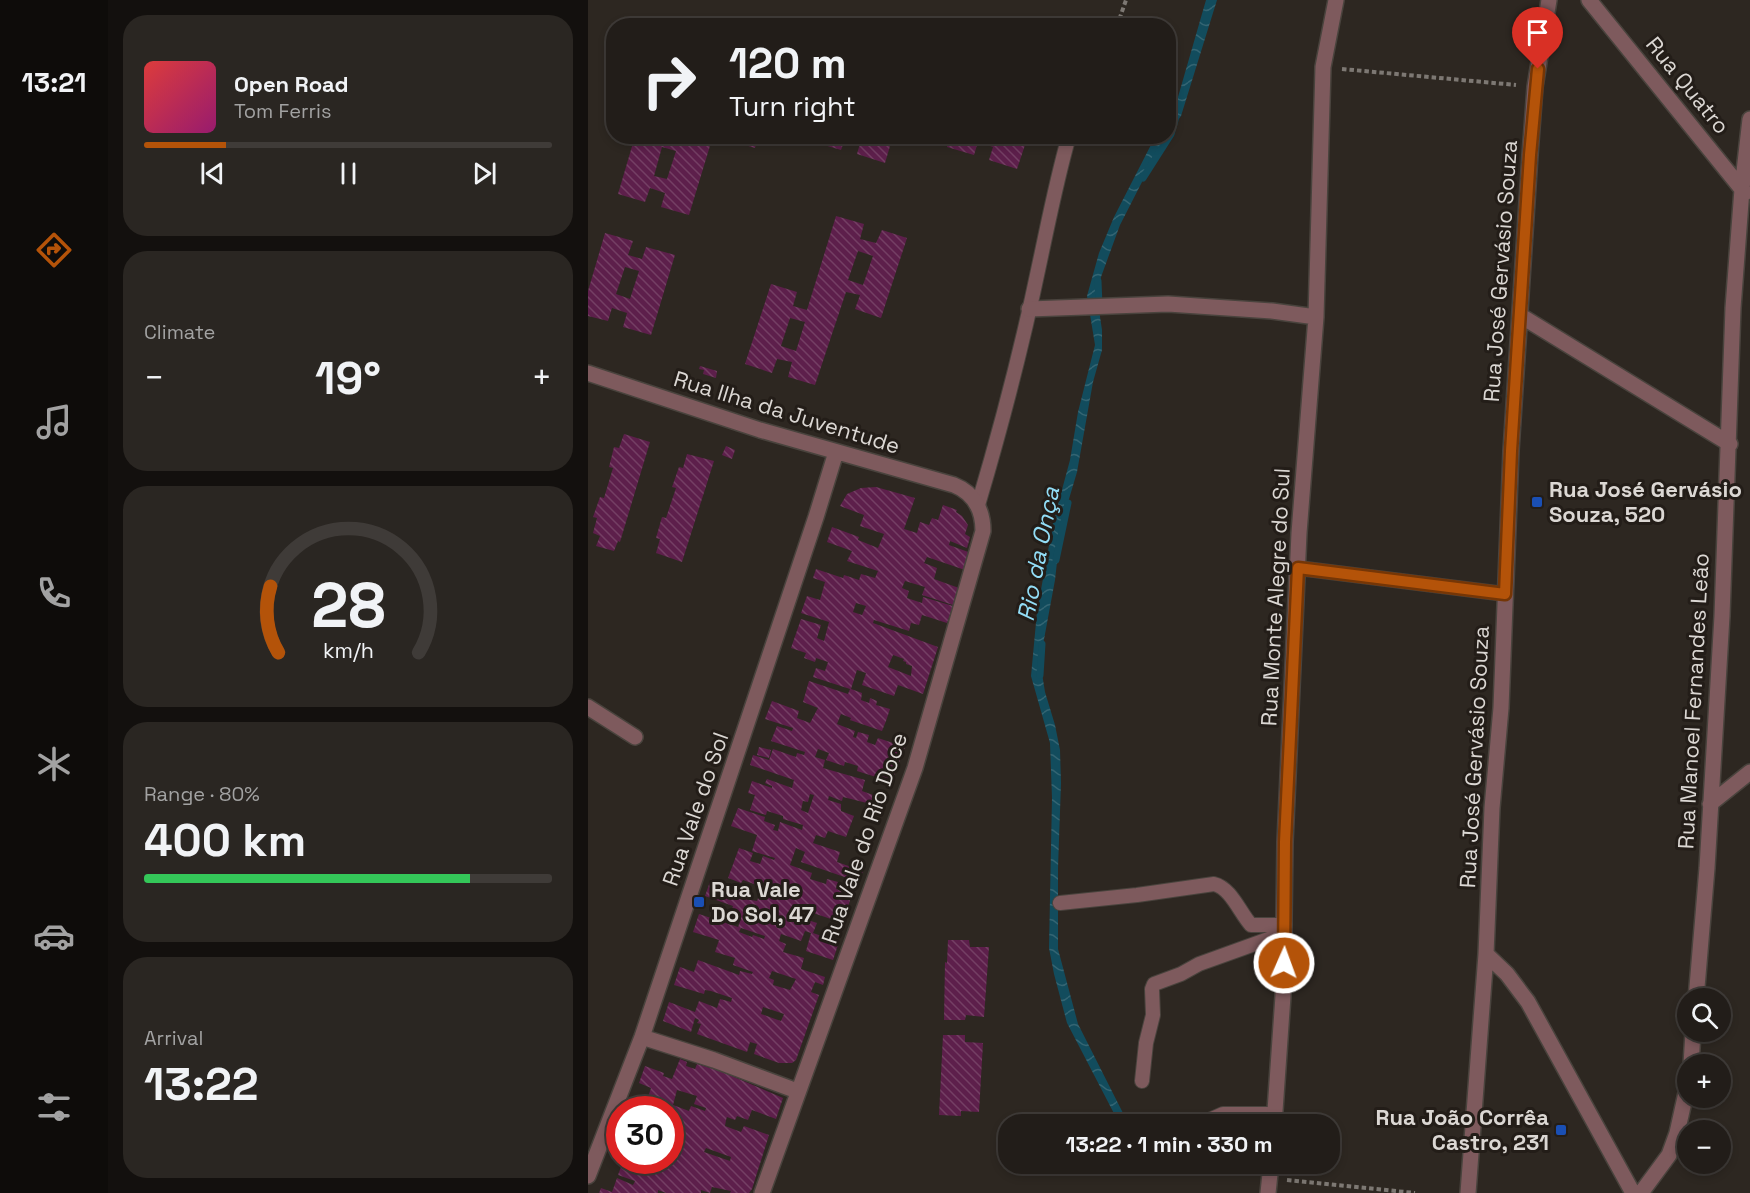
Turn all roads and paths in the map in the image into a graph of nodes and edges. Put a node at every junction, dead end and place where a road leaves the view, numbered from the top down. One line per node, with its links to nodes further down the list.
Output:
1 (1126, 0): 5 (path)
2 (1336, 0): 6 (street, Rua Monte Alegre do Sul)
3 (1549, 0): 7 (street, Rua José Gervásio Souza)
4 (1589, 0): 10 (street, Rua Quatro)
5 (1120, 18)
6 (1323, 67): 7 (path); 13 (street, Rua Monte Alegre do Sul)
7 (1535, 87): 12 (street, Rua José Gervásio Souza)
8 (1750, 119): 10 (street, Rua Manoel Fernandes Leão)
9 (1067, 144): 11 (lane)
10 (1746, 195): 15 (street, Rua Manoel Fernandes Leão)
11 (1029, 309): 13 (street); 17 (lane)
12 (1521, 316): 15 (street); 19 (street, Rua José Gervásio Souza)
13 (1316, 317): 18 (street, Rua Monte Alegre do Sul)
14 (588, 373): 16 (street, Rua Ilha da Juventude)
15 (1730, 444): 23 (street, Rua Manoel Fernandes Leão)
16 (836, 452): 17 (street, Rua Ilha da Juventude); 28 (street, Rua Vale do Sol)
17 (974, 500): 30 (street, Rua Vale do Rio Doce)
18 (1298, 568): 19 (lane); 25 (street, Rua Monte Alegre do Sul)
19 (1505, 594): 26 (street, Rua José Gervásio Souza)
20 (588, 707): 21 (street)
21 (635, 737)
22 (1750, 772): 23 (street)
23 (1710, 804): 27 (street, Rua Manoel Fernandes Leão)
24 (1060, 903): 25 (lane)
25 (1285, 929): 29 (lane); 32 (street, Rua Monte Alegre do Sul)
26 (1486, 954): 37 (street, Rua José Gervásio Souza); 38 (street)
27 (1697, 988)
28 (642, 1037): 30 (street); 33 (street, Rua Vale do Sol)
29 (1142, 1082)
30 (797, 1091): 35 (street, Rua Vale do Rio Doce)
31 (1683, 1108): 39 (street)
32 (1274, 1114)
33 (588, 1176)
34 (1270, 1184): 36 (path)
35 (762, 1193)
36 (1414, 1193)
37 (1468, 1193)
38 (1633, 1193)
39 (1641, 1193)

